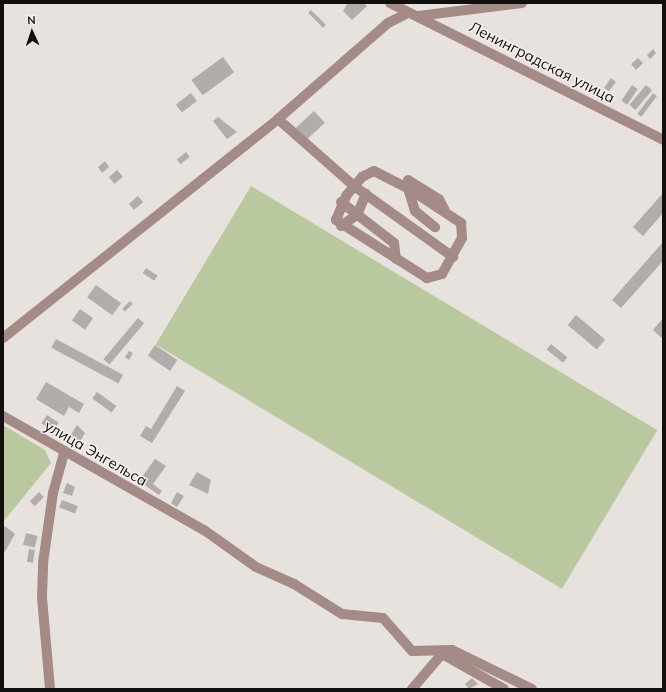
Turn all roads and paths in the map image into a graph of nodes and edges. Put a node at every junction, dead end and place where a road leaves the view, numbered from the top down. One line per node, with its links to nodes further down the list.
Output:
1 (390, 3): 3 (street)
2 (522, 3): 4 (street)
3 (406, 14): 4 (street, Ленинградская улица); 5 (street)
4 (418, 16): 6 (street, Ленинградская улица)
5 (278, 119): 8 (street); 18 (street)
6 (663, 140)
7 (390, 178): 8 (street); 9 (street); 12 (street)
8 (354, 186): 10 (street); 11 (street)
9 (408, 188): 12 (street); 15 (street)
10 (366, 194): 13 (street); 16 (street)
11 (341, 202): 13 (street); 14 (street)
12 (445, 210): 16 (street)
13 (357, 215): 14 (street); 17 (street)
14 (341, 226): 17 (street)
15 (435, 227)
16 (453, 257): 17 (street)
17 (396, 259)
18 (3, 338)
19 (3, 416): 20 (street, улица Энгельса)
20 (64, 453): 21 (street); 24 (street, улица Энгельса)
21 (50, 689)
22 (412, 689): 23 (street)
23 (504, 689)
24 (532, 689)

